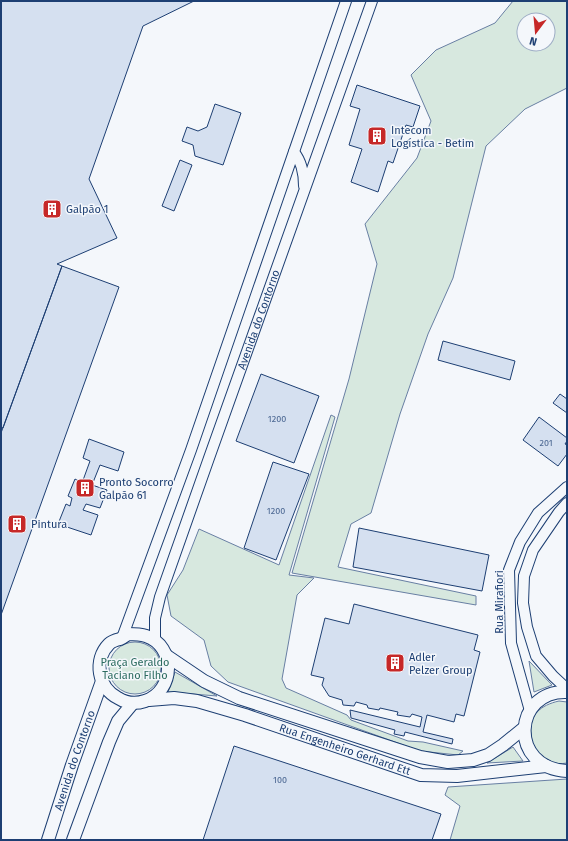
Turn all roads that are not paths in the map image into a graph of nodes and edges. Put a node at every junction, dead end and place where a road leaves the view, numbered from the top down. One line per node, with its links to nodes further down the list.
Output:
1 (346, 1): 3 (street, Avenida do Contorno)
2 (372, 1): 4 (street, Avenida do Contorno)
3 (294, 152): 4 (street); 7 (street, Avenida do Contorno)
4 (303, 194): 8 (street, Avenida do Contorno)
5 (567, 486): 15 (street, Rua Mirafiori)
6 (567, 503): 11 (street)
7 (122, 638): 8 (main road); 10 (main road)
8 (155, 640): 9 (main road)
9 (167, 656): 13 (main road); 16 (main road, Rua Engenheiro Gerhard Ett)
10 (102, 681): 14 (main road); 19 (main road, Avenida do Contorno)
11 (567, 689)
12 (567, 692): 15 (main road)
13 (148, 700): 14 (main road); 17 (main road, Rua Engenheiro Gerhard Ett)
14 (133, 703): 20 (main road)
15 (530, 711): 16 (main road)
16 (524, 728): 17 (main road)
17 (546, 766): 18 (main road)
18 (567, 771)
19 (48, 840)
20 (73, 840)

